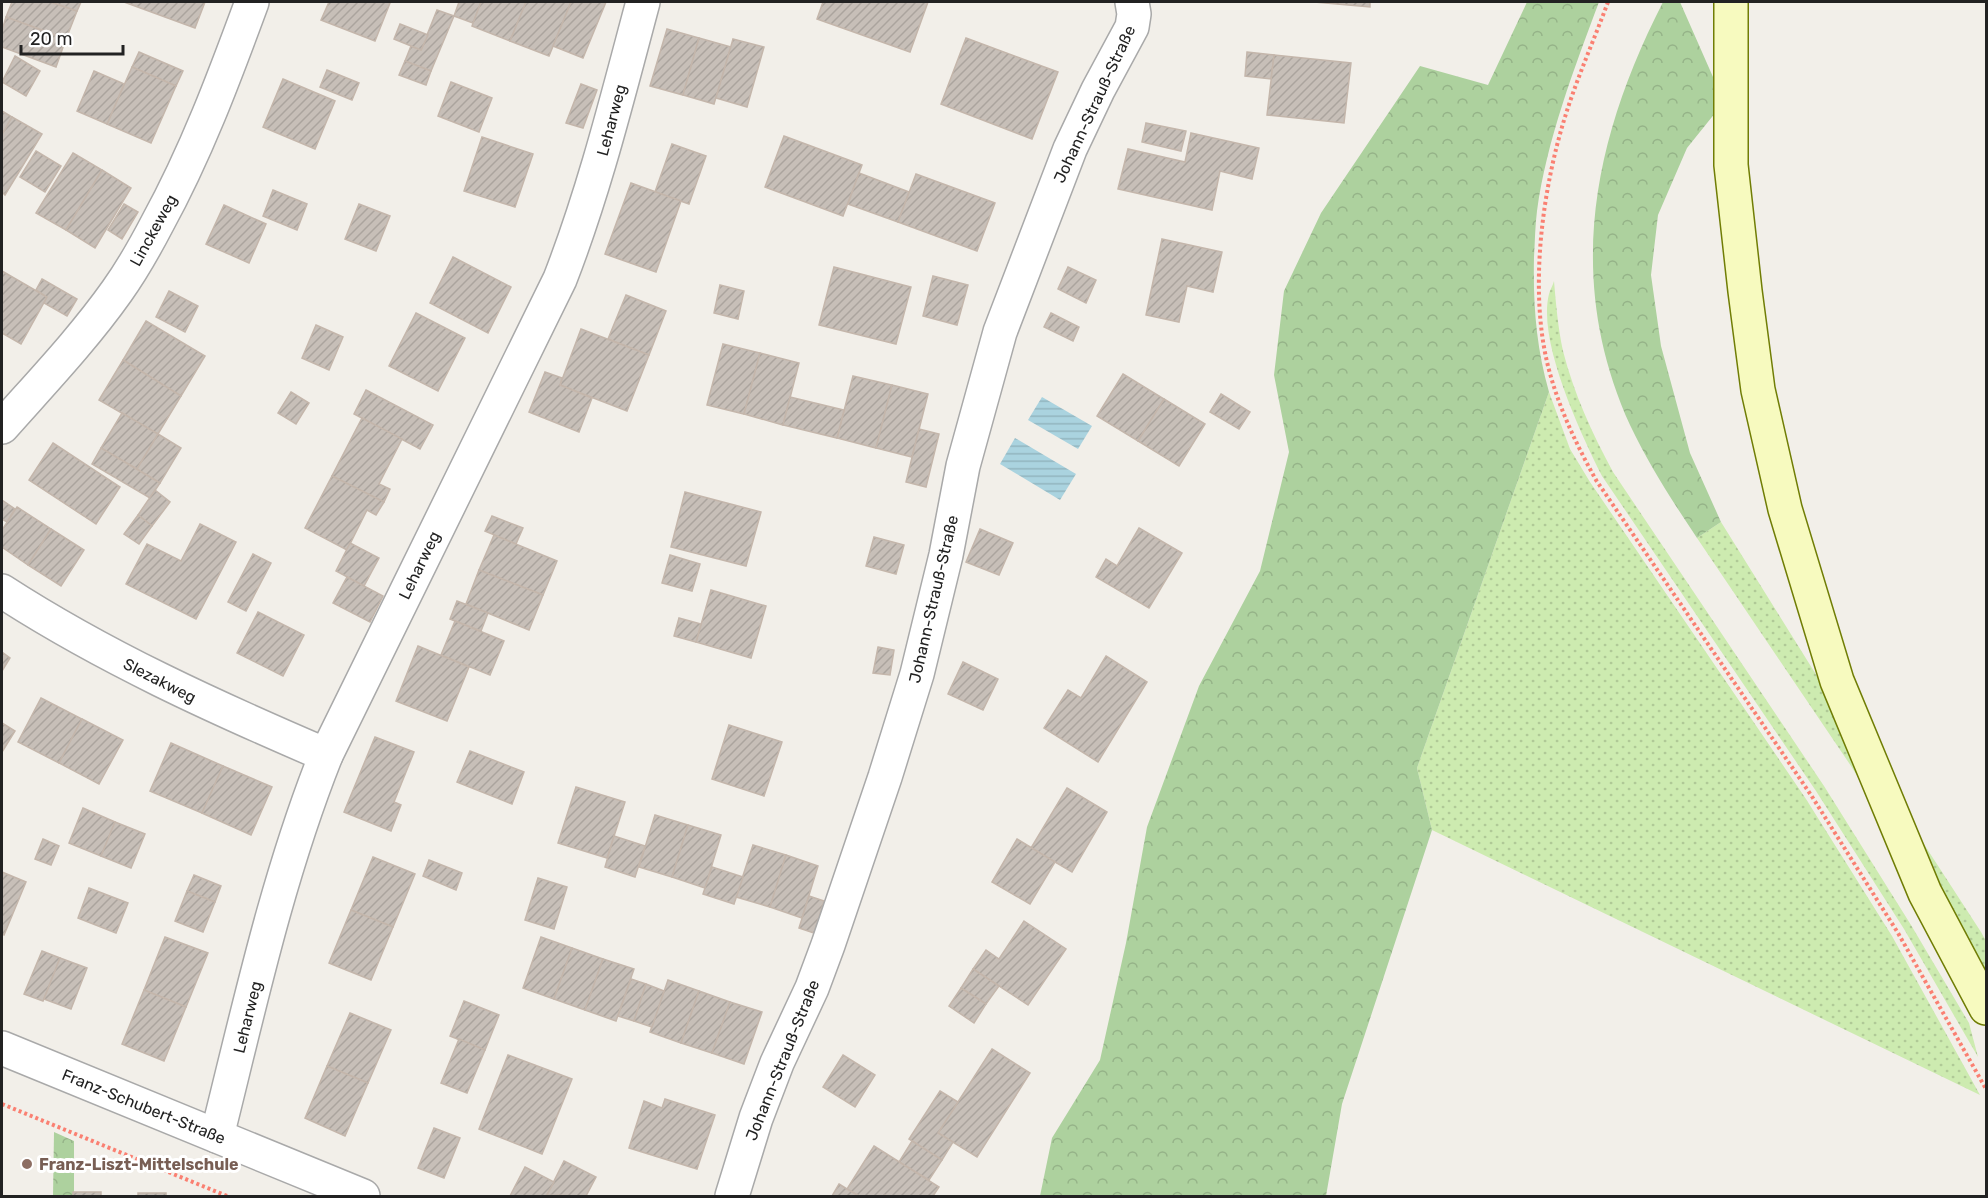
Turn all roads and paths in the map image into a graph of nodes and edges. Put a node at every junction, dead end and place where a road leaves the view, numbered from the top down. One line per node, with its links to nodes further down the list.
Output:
1 (252, 2): 6 (street, Linckeweg)
2 (643, 2): 9 (street, Leharweg)
3 (1133, 2): 18 (street, Johann-Strauß-Straße)
4 (1608, 2): 12 (path)
5 (1731, 2): 10 (main road)
6 (13, 395): 7 (street, Linckeweg)
7 (2, 427)
8 (2, 591): 9 (street, Slezakweg)
9 (326, 755): 14 (street, Leharweg)
10 (1986, 1008)
11 (2, 1048): 14 (street, Franz-Schubert-Straße)
12 (1986, 1089)
13 (2, 1104): 16 (path)
14 (217, 1136): 15 (street, Franz-Schubert-Straße)
15 (321, 1188): 17 (street, Franz-Schubert-Straße)
16 (227, 1197)
17 (363, 1197)
18 (732, 1197)

